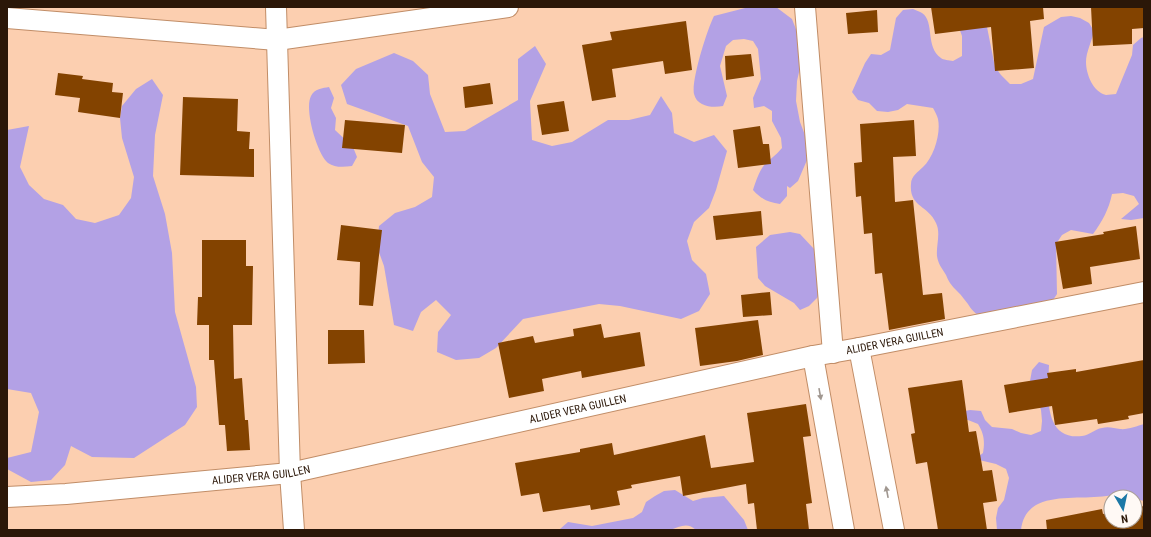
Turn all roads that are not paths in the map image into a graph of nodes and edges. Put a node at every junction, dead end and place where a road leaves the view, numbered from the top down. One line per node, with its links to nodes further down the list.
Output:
1 (276, 7): 5 (street)
2 (508, 7): 5 (street)
3 (805, 7): 8 (street)
4 (7, 18): 5 (street)
5 (277, 40): 10 (street)
6 (1144, 292): 7 (street, ALIDER VERA GUILLEN)
7 (859, 348): 8 (street, ALIDER VERA GUILLEN); 14 (street, one-way to 7)
8 (833, 352): 9 (street, ALIDER VERA GUILLEN)
9 (812, 356): 10 (street, ALIDER VERA GUILLEN); 13 (street, one-way to 13)
10 (290, 473): 11 (street, ALIDER VERA GUILLEN); 12 (street)
11 (7, 497)
12 (294, 530)
13 (844, 530)
14 (894, 530)

